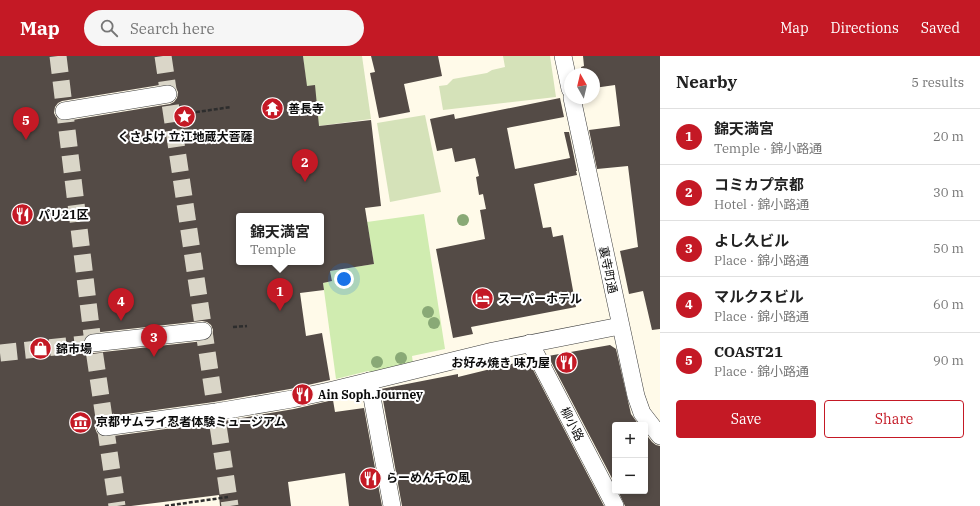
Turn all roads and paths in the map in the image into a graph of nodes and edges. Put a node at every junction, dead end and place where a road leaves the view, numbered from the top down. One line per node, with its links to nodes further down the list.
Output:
1 (563, 56): 2 (street)
2 (566, 68)
3 (168, 94): 6 (street)
4 (573, 104): 9 (street, 裏寺町通)
5 (231, 107): 7 (path)
6 (64, 111)
7 (190, 113)
8 (246, 326): 10 (path)
9 (620, 326): 13 (street); 16 (street, 裏寺町通)
10 (233, 327)
11 (203, 331): 12 (street)
12 (93, 342)
13 (530, 343): 14 (street); 20 (street, 柳小路)
14 (369, 381): 15 (street); 19 (street)
15 (105, 427)
16 (660, 436)
17 (228, 497): 18 (path)
18 (165, 506)
19 (392, 506)
20 (615, 506)

